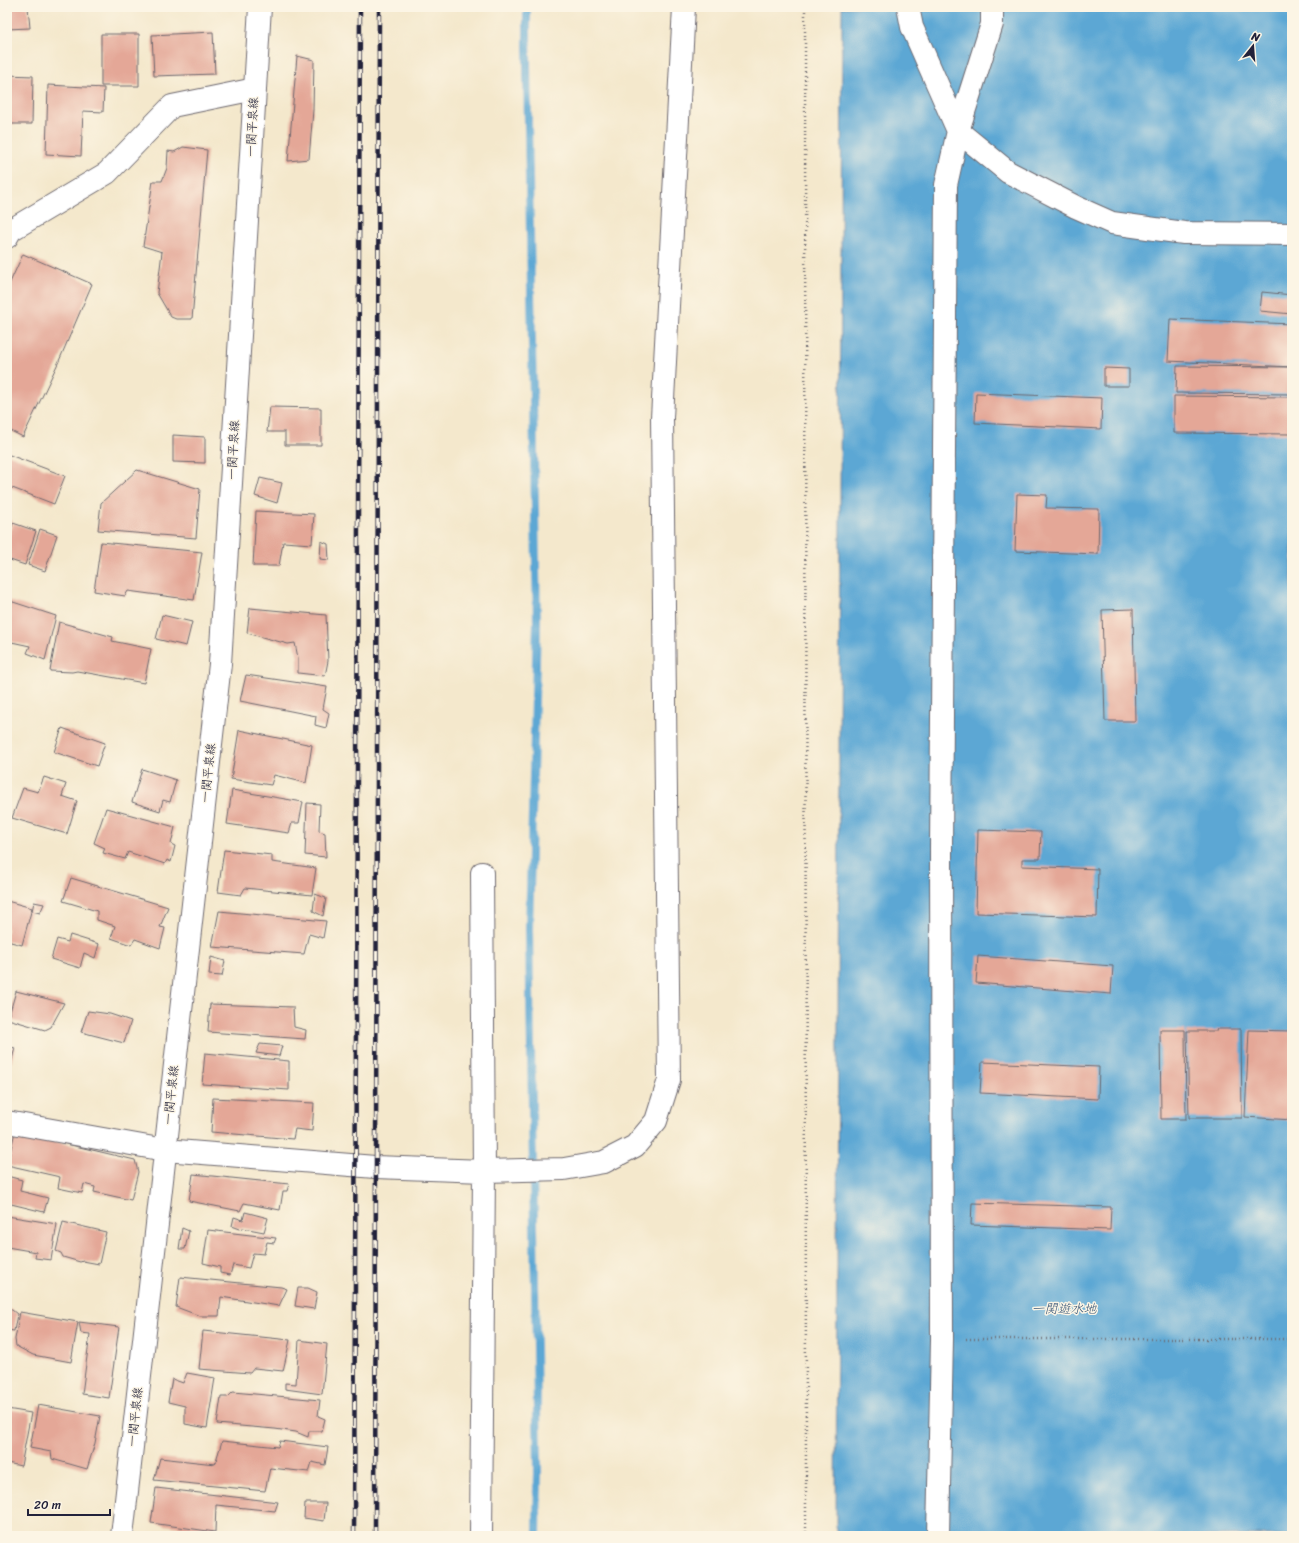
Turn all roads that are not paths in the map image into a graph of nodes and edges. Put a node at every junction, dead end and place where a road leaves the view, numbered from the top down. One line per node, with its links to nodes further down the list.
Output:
1 (260, 7): 5 (street, 一関平泉線)
2 (684, 7): 12 (street)
3 (908, 7): 6 (street)
4 (992, 7): 6 (street)
5 (254, 89): 8 (street); 11 (street, 一関平泉線)
6 (958, 131): 7 (street); 15 (street)
7 (1292, 234)
8 (7, 237)
9 (482, 873): 12 (street)
10 (7, 1122): 11 (street)
11 (165, 1150): 12 (street); 13 (street, 一関平泉線)
12 (484, 1171): 14 (street)
13 (122, 1536)
14 (480, 1536)
15 (938, 1536)

